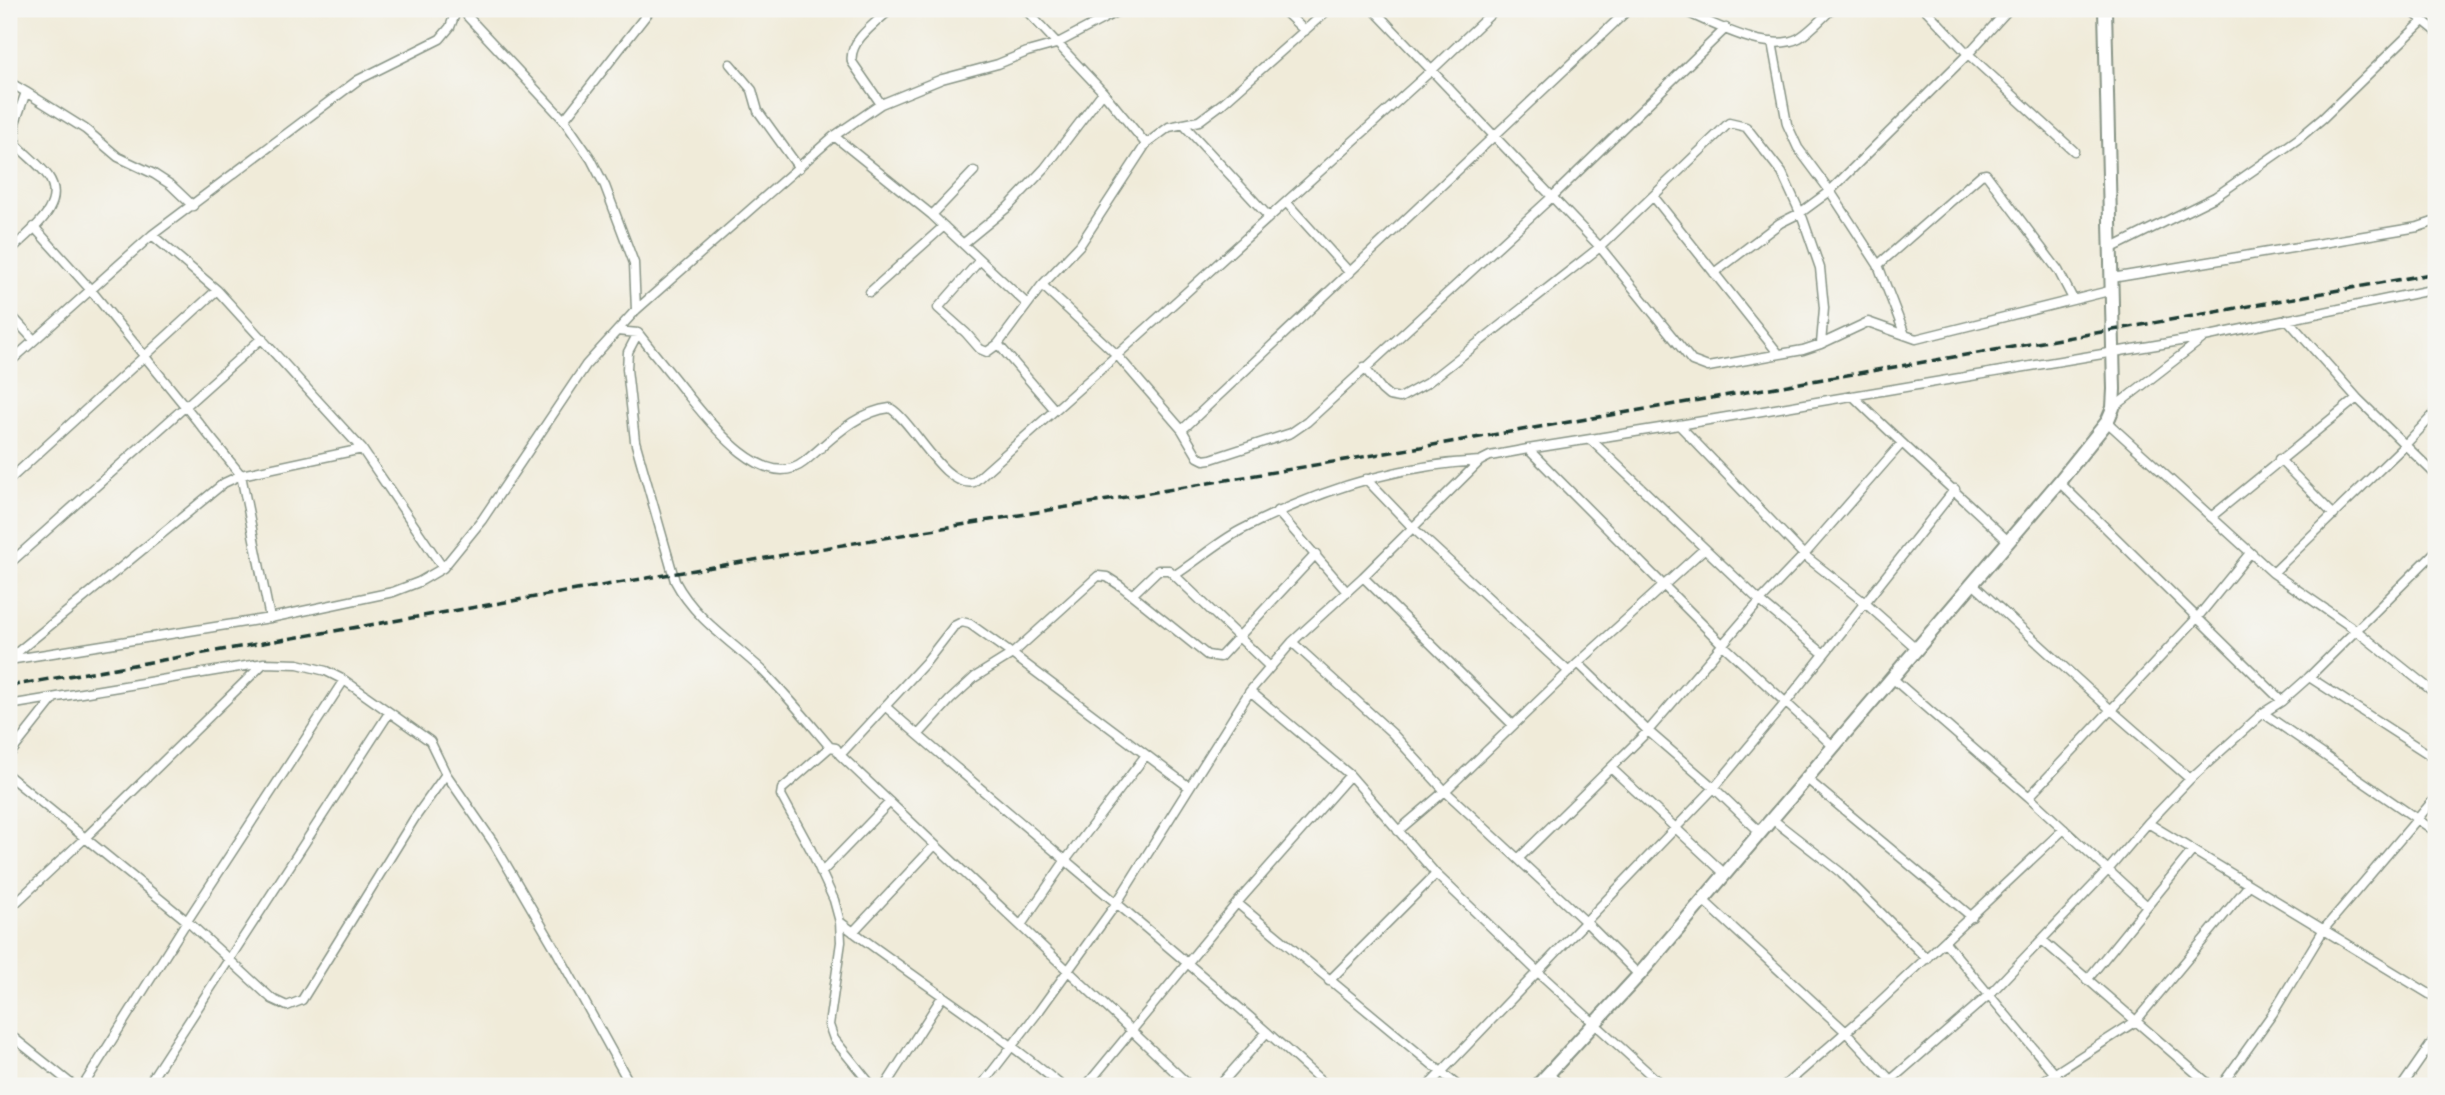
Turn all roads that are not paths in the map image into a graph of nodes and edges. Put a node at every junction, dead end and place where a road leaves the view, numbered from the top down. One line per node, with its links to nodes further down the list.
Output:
1 (457, 9): 43 (street)
2 (463, 9): 31 (street)
3 (651, 9): 31 (street)
4 (891, 9): 30 (street)
5 (1025, 9): 23 (street)
6 (1122, 9): 23 (street)
7 (1282, 9): 20 (street)
8 (1329, 9): 20 (street)
9 (1373, 9): 26 (street)
10 (1496, 9): 26 (street)
11 (1629, 9): 34 (street)
12 (1679, 9): 19 (street)
13 (1832, 9): 22 (street)
14 (1925, 9): 24 (street)
15 (2009, 9): 24 (street)
16 (2105, 9): 53 (main road)
17 (2413, 10): 18 (street)
18 (2423, 21): 21 (street); 53 (street)
19 (1726, 28): 22 (street); 40 (street)
20 (1305, 30): 32 (street)
21 (2436, 31)
22 (1772, 43): 39 (street)
23 (1056, 44): 29 (street); 30 (street)
24 (1968, 54): 36 (street); 39 (street)
25 (730, 64): 37 (street)
26 (1433, 69): 34 (street); 42 (street)
27 (9, 82): 28 (street)
28 (26, 92): 43 (street); 49 (street)
29 (1103, 92): 35 (street); 51 (street)
30 (881, 104): 33 (street)
31 (564, 120): 67 (street)
32 (1183, 124): 35 (street); 46 (street)
33 (834, 136): 37 (street); 45 (street)
34 (1495, 136): 40 (street); 57 (street)
35 (1146, 144): 60 (street)
36 (2074, 151)
37 (799, 168): 67 (street)
38 (974, 171): 45 (street)
39 (1830, 191): 44 (street); 56 (street)
40 (1553, 196): 52 (street); 83 (street)
41 (1653, 196): 44 (street); 52 (street); 58 (street)
42 (1286, 202): 46 (street); 57 (street)
43 (193, 206): 50 (street)
44 (1800, 213): 58 (street); 77 (street)
45 (932, 215): 48 (street)
46 (1269, 216): 80 (street)
47 (2436, 220): 59 (street)
48 (944, 226): 51 (street); 64 (street)
49 (34, 227): 54 (street); 61 (street)
50 (152, 235): 61 (street); 63 (street)
51 (964, 243): 55 (street)
52 (1601, 247): 79 (street); 83 (street)
53 (2112, 248): 59 (main road)
54 (9, 252)
55 (979, 260): 66 (street); 76 (street)
56 (1878, 265): 65 (street); 72 (street)
57 (1350, 273): 92 (street)
58 (1714, 273): 79 (street)
59 (2113, 284): 65 (street); 78 (main road)
60 (1042, 285): 66 (street); 80 (street)
61 (90, 289): 75 (street); 81 (street)
62 (2436, 289): 69 (street)
63 (217, 290): 74 (street); 81 (street)
64 (870, 292)
65 (2073, 299): 72 (street)
66 (1027, 304): 76 (street)
67 (636, 310): 70 (street)
68 (9, 313): 75 (street)
69 (2287, 320): 73 (street); 85 (street)
70 (617, 331): 71 (street); 117 (street)
71 (638, 333): 88 (street); 158 (street)
72 (1905, 335): 77 (street)
73 (2204, 337): 78 (street); 87 (street)
74 (262, 338): 86 (street); 96 (street)
75 (34, 340): 82 (street)
76 (998, 344): 88 (street)
77 (1821, 344): 79 (street)
78 (2114, 351): 84 (street); 87 (main road)
79 (1778, 353)
80 (1117, 355): 88 (street); 92 (street)
81 (143, 357): 86 (street); 103 (street)
82 (9, 363)
83 (1364, 367): 92 (street)
84 (1853, 396): 91 (street); 94 (street)
85 (2357, 398): 95 (street); 98 (street)
86 (186, 405): 100 (street); 116 (street)
87 (2113, 408): 90 (main road)
88 (1055, 410)
89 (2436, 412): 95 (street)
90 (2107, 422): 104 (main road); 108 (street)
91 (1679, 425): 93 (street); 115 (street)
92 (1182, 430)
93 (1591, 440): 97 (street); 111 (street)
94 (1901, 444): 105 (street); 115 (street)
95 (2405, 445): 101 (street); 107 (street)
96 (362, 449): 100 (street); 117 (street)
97 (1528, 449): 99 (street); 122 (street)
98 (2279, 459): 107 (street); 108 (street)
99 (1480, 461): 102 (street); 109 (street)
100 (241, 475): 127 (street); 136 (street)
101 (2436, 475)
102 (1366, 479): 106 (street); 109 (street)
103 (9, 480)
104 (2059, 482): 110 (main road); 128 (street)
105 (1955, 489): 110 (street); 126 (street)
106 (1277, 511): 114 (street); 119 (street)
107 (2334, 514): 118 (street)
108 (2211, 517): 113 (street)
109 (1413, 528): 120 (street); 140 (street)
110 (2008, 541): 121 (main road)
111 (1704, 549): 122 (street); 125 (street)
112 (2436, 551): 129 (street)
113 (2250, 553): 118 (street); 128 (street)
114 (1316, 554): 123 (street); 130 (street)
115 (1804, 555): 125 (street); 126 (street)
116 (9, 564)
117 (443, 568): 127 (street)
118 (2273, 573): 129 (street)
119 (1175, 575): 124 (street); 130 (street)
120 (1363, 577): 123 (street); 154 (street)
121 (1972, 583): 133 (main road); 151 (street)
122 (1665, 586): 132 (street); 138 (street)
123 (1347, 592): 131 (street)
124 (1132, 595): 130 (street); 134 (street)
125 (1760, 601): 132 (street); 135 (street)
126 (1865, 603): 133 (street); 135 (street)
127 (270, 618): 136 (street)
128 (2197, 618): 148 (street); 151 (street)
129 (2357, 631): 142 (street); 145 (street)
130 (1239, 635): 139 (street)
131 (1292, 642): 139 (street); 171 (street)
132 (1723, 645): 147 (street); 155 (street)
133 (1916, 648): 141 (main road)
134 (1012, 654): 150 (street); 156 (street); 161 (street)
135 (1824, 654): 147 (street)
136 (9, 659)
137 (264, 663): 143 (street); 146 (street); 183 (street)
138 (1578, 663): 140 (street); 155 (street)
139 (1270, 667): 144 (street)
140 (1569, 672): 154 (street)
141 (1891, 677): 157 (main road); 172 (street)
142 (2309, 677): 148 (street); 162 (street)
143 (344, 680): 152 (street); 199 (street)
144 (1250, 691): 165 (street); 169 (street)
145 (2436, 694)
146 (54, 698): 149 (street); 159 (street)
147 (1787, 701): 157 (street); 170 (street)
148 (2282, 701): 153 (street)
149 (9, 705)
150 (886, 706): 156 (street); 160 (street)
151 (2109, 709): 168 (street); 172 (street)
152 (389, 713): 164 (street); 208 (street)
153 (2263, 713): 168 (street); 176 (street)
154 (1513, 725): 171 (street)
155 (1648, 732): 163 (street); 170 (street)
156 (918, 735): 187 (street)
157 (1833, 746): 167 (main road)
158 (830, 747): 160 (street); 189 (street)
159 (9, 755)
160 (840, 755): 174 (street)
161 (1146, 755): 169 (street); 187 (street)
162 (2436, 760)
163 (1611, 768): 178 (street); 186 (street)
164 (446, 774): 208 (street); 233 (street)
165 (1350, 775): 180 (street); 194 (street)
166 (9, 776): 183 (street)
167 (1807, 779): 175 (main road); 198 (street)
168 (2190, 779): 177 (street)
169 (1189, 787): 195 (street)
170 (1714, 788): 178 (street); 181 (street)
171 (1445, 791): 180 (street); 186 (street)
172 (2029, 797): 179 (street)
173 (2436, 797): 176 (street)
174 (890, 803): 184 (street); 189 (street)
175 (1772, 819): 181 (main road); 207 (street)
176 (2417, 820): 182 (street); 203 (street)
177 (2148, 823): 185 (street); 188 (street)
178 (1676, 828): 191 (street); 201 (street)
179 (2064, 829): 188 (street); 198 (street)
180 (1398, 831): 190 (street)
181 (1760, 832): 191 (main road)
182 (2436, 832)
183 (85, 838): 197 (street); 199 (street)
184 (935, 845): 202 (street); 204 (street)
185 (2193, 850): 192 (street); 196 (street)
186 (1518, 859): 201 (street)
187 (1065, 861): 195 (street); 202 (street)
188 (2108, 870): 196 (street); 205 (street)
189 (821, 873): 200 (street)
190 (1437, 874): 211 (street); 214 (street)
191 (1725, 874): 193 (main road)
192 (2249, 886): 203 (street); 218 (street)
193 (1703, 900): 212 (main road); 222 (street)
194 (1237, 903): 209 (street); 214 (street)
195 (1115, 904): 209 (street); 210 (street)
196 (2147, 906): 213 (street)
197 (9, 909)
198 (1972, 917): 206 (street)
199 (187, 921): 208 (street); 231 (street)
200 (840, 922): 204 (street); 234 (street)
201 (1587, 923): 211 (street); 212 (street)
202 (1021, 925): 210 (street)
203 (2323, 929): 217 (street); 252 (street)
204 (853, 932): 216 (street)
205 (2042, 940): 213 (street); 215 (street)
206 (1945, 942): 207 (street); 215 (street)
207 (1927, 959): 222 (street)
208 (228, 961): 232 (street)
209 (1189, 964): 220 (street); 221 (street)
210 (1068, 969): 220 (street); 225 (street)
211 (1538, 972): 219 (street); 226 (street)
212 (1639, 975): 219 (main road)
213 (2087, 979): 218 (street)
214 (1329, 981): 226 (street)
215 (1990, 994): 227 (street); 229 (street)
216 (942, 998): 225 (street); 235 (street)
217 (2436, 998)
218 (2136, 1021): 227 (street); 251 (street)
219 (1595, 1024): 228 (main road); 246 (street)
220 (1133, 1031): 238 (street); 239 (street)
221 (1267, 1031): 240 (street); 241 (street)
222 (1845, 1031): 229 (street); 247 (street)
223 (9, 1034): 230 (street)
224 (2436, 1037): 253 (street)
225 (1013, 1045): 236 (street); 237 (street)
226 (1441, 1072): 242 (street); 243 (street)
227 (2054, 1073): 249 (street); 250 (street)
228 (1549, 1074): 244 (main road); 245 (street)
229 (1893, 1083): 248 (street)
230 (74, 1086)
231 (83, 1086)
232 (147, 1086)
233 (631, 1086)
234 (872, 1086)
235 (886, 1086)
236 (981, 1086)
237 (1062, 1086)
238 (1086, 1086)
239 (1190, 1086)
240 (1220, 1086)
241 (1327, 1086)
242 (1428, 1086)
243 (1458, 1086)
244 (1537, 1086)
245 (1560, 1086)
246 (1663, 1086)
247 (1784, 1086)
248 (1884, 1086)
249 (2035, 1086)
250 (2065, 1086)
251 (2211, 1086)
252 (2221, 1086)
253 (2402, 1086)

